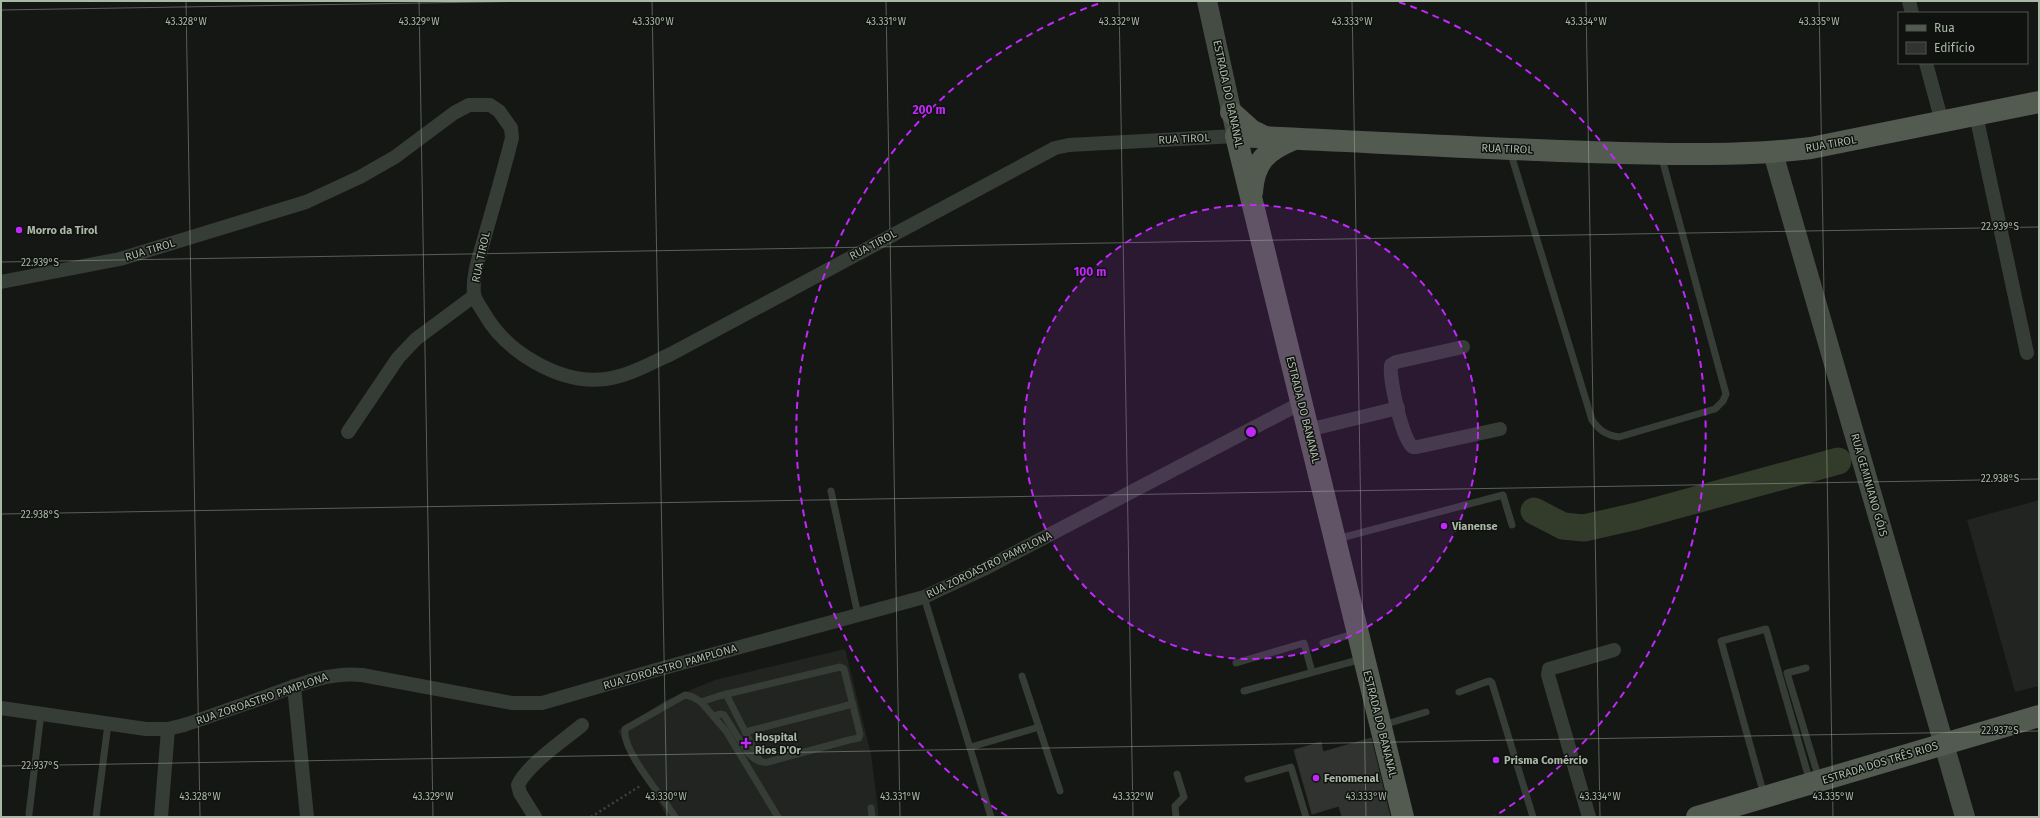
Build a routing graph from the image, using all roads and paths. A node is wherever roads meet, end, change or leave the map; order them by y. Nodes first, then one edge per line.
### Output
1 (1207, 1) edge
2 (1909, 1) edge
3 (1912, 12) edge
4 (1926, 64) edge
5 (2039, 102) edge
6 (1231, 112) junction
7 (1976, 116) junction
8 (1942, 122) junction
9 (1236, 136) junction
10 (1265, 138) junction
11 (1295, 139) junction
12 (1510, 149) junction
13 (1773, 153) junction
14 (1661, 154) junction
15 (1251, 199) junction
16 (1, 282) edge
17 (474, 296) junction
18 (1462, 347) dead end
19 (2027, 353) dead end
20 (1301, 403) junction
21 (1398, 408) junction
22 (1500, 429) dead end
23 (1308, 430) junction
24 (348, 432) dead end
25 (831, 491) dead end
26 (1512, 525) dead end
27 (1335, 539) junction
28 (924, 597) junction
29 (858, 615) junction
30 (1358, 633) junction
31 (1323, 642) dead end
32 (1614, 650) dead end
33 (1364, 658) junction
34 (1236, 663) dead end
35 (1806, 668) dead end
36 (1312, 672) junction
37 (1022, 676) dead end
38 (294, 686) junction
39 (1244, 692) dead end
40 (1459, 692) dead end
41 (726, 694) junction
42 (700, 702) junction
43 (853, 704) junction
44 (1, 708) edge
45 (1426, 712) dead end
46 (41, 714) junction
47 (713, 716) junction
48 (2039, 716) edge
49 (108, 724) junction
50 (582, 725) dead end
51 (1380, 726) junction
52 (1038, 727) junction
53 (168, 729) junction
54 (745, 732) junction
55 (1943, 744) junction
56 (970, 747) junction
57 (760, 762) junction
58 (1177, 774) dead end
59 (1248, 779) dead end
60 (1815, 782) junction
61 (642, 785) dead end
62 (1060, 791) dead end
63 (1765, 797) junction
64 (871, 808) dead end
65 (29, 814) dead end
66 (96, 817) edge
67 (160, 817) edge
68 (307, 817) edge
69 (535, 817) edge
70 (591, 817) edge
71 (675, 817) edge
72 (778, 817) edge
73 (872, 817) edge
74 (991, 817) edge
75 (1176, 817) edge
76 (1306, 817) edge
77 (1403, 817) edge
78 (1533, 817) edge
79 (1589, 817) edge
80 (1697, 817) edge
81 (1965, 817) edge

1 - 6 street, ESTRADA DO BANANAL
2 - 3 street
4 - 8 street
5 - 7 main road, RUA TIROL
6 - 9 street, ESTRADA DO BANANAL
6 - 10 main road
7 - 8 main road, RUA TIROL
7 - 19 street
8 - 13 main road, RUA TIROL
9 - 10 main road, RUA TIROL
9 - 15 main road, ESTRADA DO BANANAL
9 - 17 street, RUA TIROL
10 - 11 main road, RUA TIROL
11 - 12 main road, RUA TIROL
11 - 15 main road
12 - 14 main road, RUA TIROL
12 - 14 lane
13 - 14 main road, RUA TIROL
13 - 55 street, RUA GEMINIANO GÓIS
15 - 20 main road, ESTRADA DO BANANAL
16 - 17 street, RUA TIROL
17 - 24 street
18 - 21 street
20 - 23 main road, ESTRADA DO BANANAL
20 - 28 street, RUA ZOROASTRO PAMPLONA
21 - 22 street
21 - 23 street
23 - 27 main road, ESTRADA DO BANANAL
25 - 29 lane
26 - 27 lane
27 - 30 main road, ESTRADA DO BANANAL
28 - 29 street, RUA ZOROASTRO PAMPLONA
28 - 56 lane
29 - 38 street, RUA ZOROASTRO PAMPLONA
30 - 31 lane
30 - 33 main road, ESTRADA DO BANANAL
32 - 79 street
33 - 36 lane
33 - 51 main road, ESTRADA DO BANANAL
34 - 36 lane
35 - 60 lane
36 - 39 lane
37 - 52 lane
38 - 53 street, RUA ZOROASTRO PAMPLONA
38 - 68 street
40 - 78 lane
41 - 42 lane
41 - 43 lane
41 - 54 lane
42 - 47 lane
42 - 71 lane
43 - 54 lane
43 - 57 lane
44 - 46 street, RUA ZOROASTRO PAMPLONA
45 - 51 lane
46 - 49 street, RUA ZOROASTRO PAMPLONA
46 - 65 lane
47 - 57 lane
47 - 72 lane
48 - 55 main road, ESTRADA DOS TRÊS RIOS
49 - 53 street, RUA ZOROASTRO PAMPLONA
49 - 66 lane
50 - 69 street
51 - 77 main road, ESTRADA DO BANANAL
52 - 56 lane
52 - 62 lane
53 - 67 street
54 - 57 lane
55 - 60 main road, ESTRADA DOS TRÊS RIOS
55 - 81 street, RUA GEMINIANO GÓIS
56 - 74 lane
58 - 75 lane
59 - 76 lane
60 - 63 main road, ESTRADA DOS TRÊS RIOS
60 - 63 lane
61 - 70 path
63 - 80 main road, ESTRADA DOS TRÊS RIOS
64 - 73 lane

